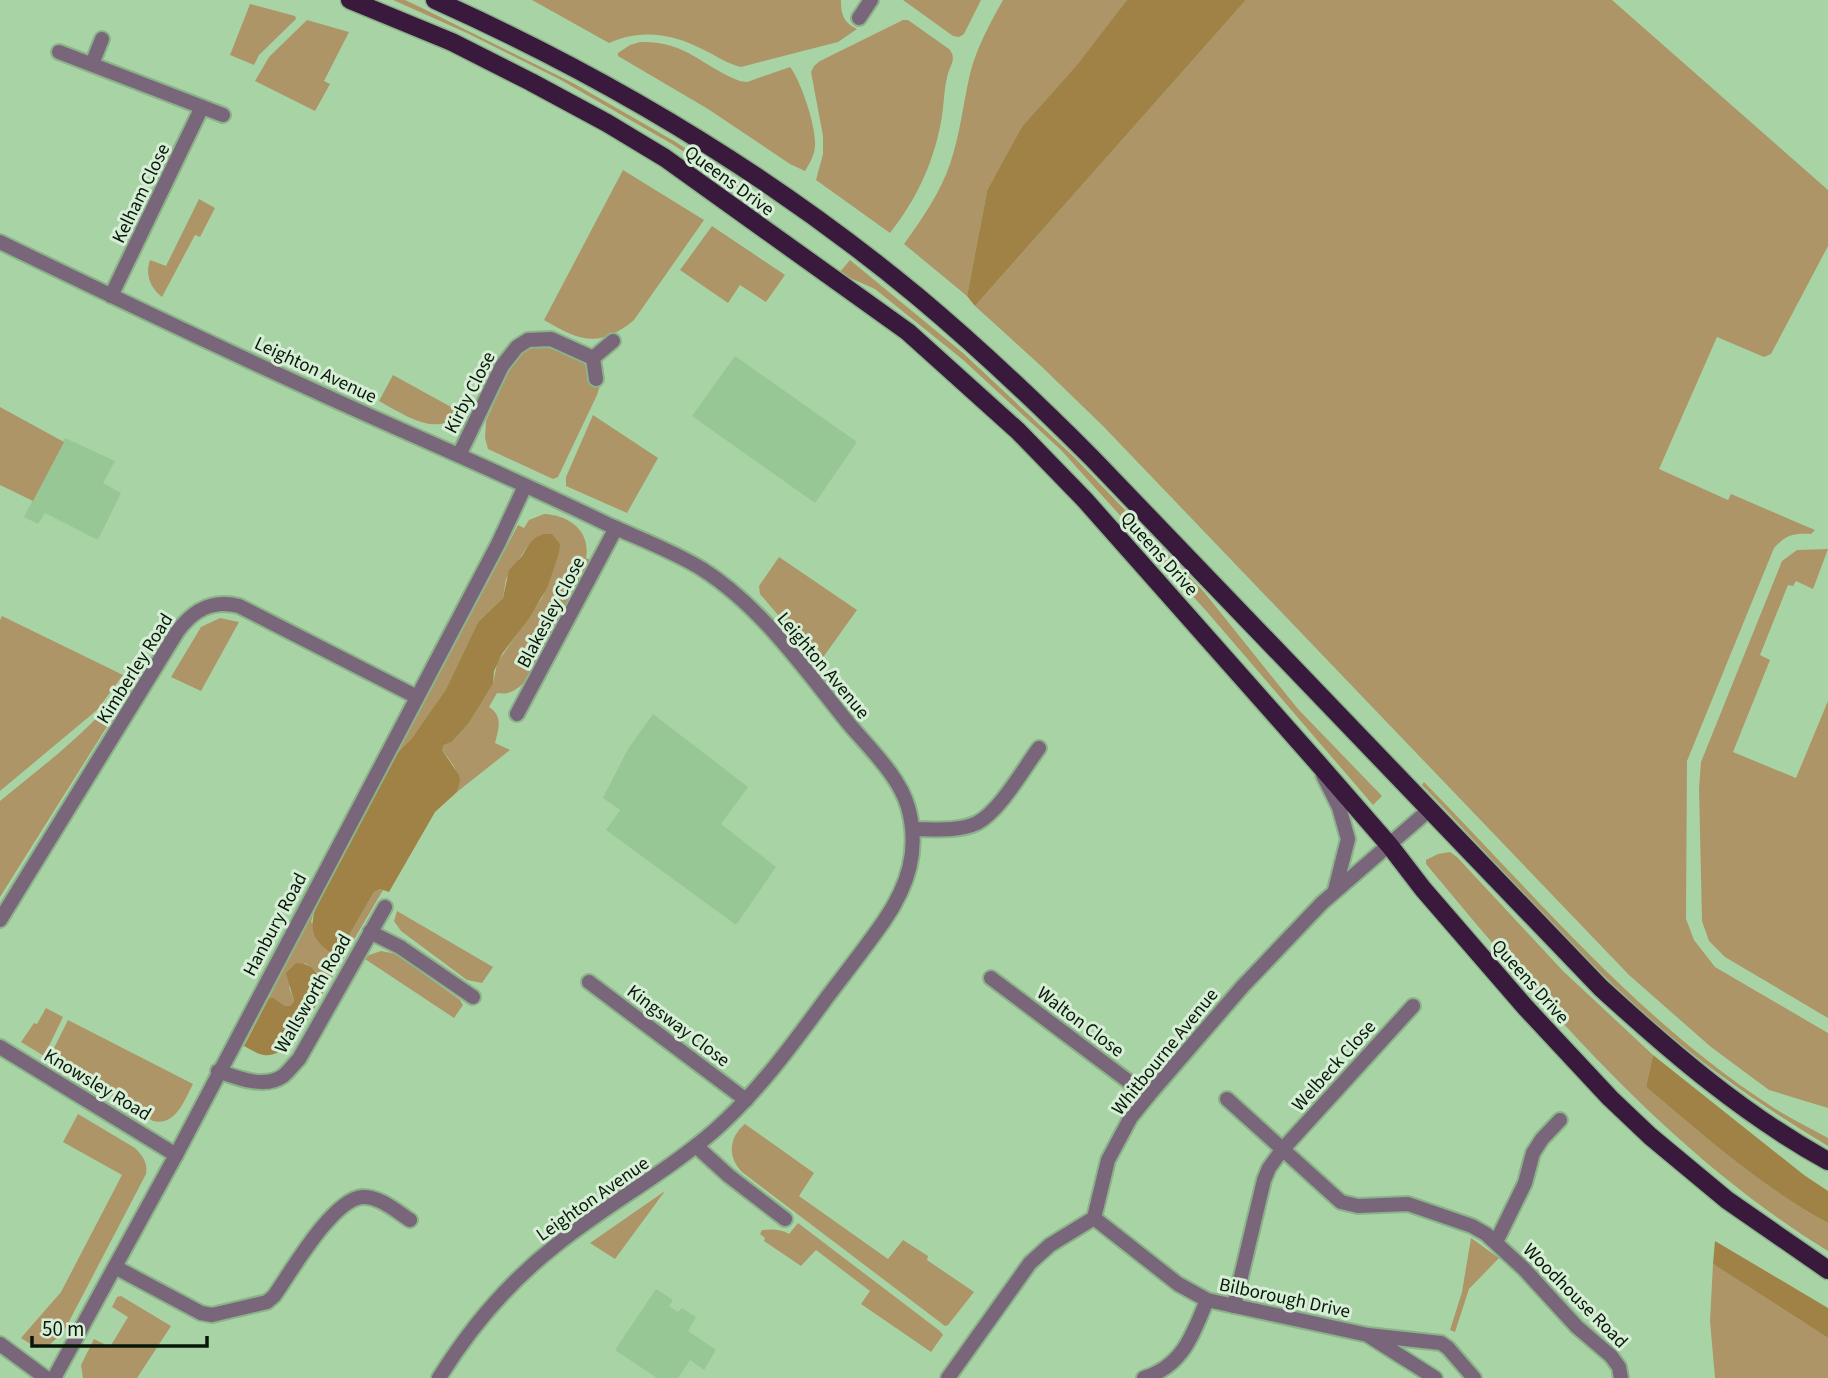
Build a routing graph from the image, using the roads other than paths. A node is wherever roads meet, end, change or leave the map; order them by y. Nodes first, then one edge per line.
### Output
1 (350, 0) edge
2 (435, 0) edge
3 (871, 0) edge
4 (859, 18) dead end
5 (102, 39) dead end
6 (59, 52) dead end
7 (92, 64) junction
8 (202, 107) junction
9 (223, 114) dead end
10 (0, 242) edge
11 (111, 296) junction
12 (613, 341) dead end
13 (593, 358) junction
14 (596, 379) dead end
15 (459, 455) junction
16 (525, 486) junction
17 (617, 528) junction
18 (417, 697) junction
19 (517, 714) dead end
20 (1040, 748) dead end
21 (1316, 761) junction
22 (1429, 810) junction
23 (913, 829) junction
24 (1390, 846) junction
25 (1335, 890) junction
26 (385, 907) dead end
27 (0, 920) edge
28 (370, 932) junction
29 (991, 978) dead end
30 (589, 982) dead end
31 (473, 997) dead end
32 (1413, 1006) dead end
33 (0, 1047) edge
34 (218, 1071) junction
35 (1148, 1096) junction
36 (1227, 1099) dead end
37 (746, 1100) junction
38 (1560, 1121) dead end
39 (696, 1146) junction
40 (1282, 1150) junction
41 (1811, 1152) junction
42 (176, 1155) junction
43 (1828, 1161) edge
44 (1828, 1169) edge
45 (1094, 1218) junction
46 (785, 1219) dead end
47 (410, 1220) dead end
48 (1496, 1242) junction
49 (115, 1267) junction
50 (1828, 1270) edge
51 (1207, 1300) junction
52 (1234, 1307) junction
53 (1368, 1335) junction
54 (0, 1344) edge
55 (46, 1378) edge
56 (54, 1378) edge
57 (439, 1378) edge
58 (948, 1378) edge
59 (1145, 1378) edge
60 (1435, 1378) edge
61 (1474, 1378) edge
62 (1621, 1378) edge

1 - 21 main road, Queens Drive
2 - 22 main road, Queens Drive
3 - 4 street
5 - 7 street
6 - 7 street
7 - 8 street
8 - 9 street
8 - 11 street, Kelham Close
10 - 11 street, Leighton Avenue
11 - 15 street, Leighton Avenue
12 - 13 street
13 - 14 street
13 - 15 street, Kirby Close
15 - 16 street, Leighton Avenue
16 - 17 street, Leighton Avenue
16 - 18 street, Hanbury Road
17 - 19 street, Blakesley Close
17 - 23 street, Leighton Avenue
18 - 27 street, Kimberley Road
18 - 34 street, Hanbury Road
20 - 23 street
21 - 24 main road, Queens Drive
21 - 25 street
22 - 24 street, Whitbourne Avenue
22 - 41 main road, Queens Drive
23 - 37 street, Leighton Avenue
24 - 25 street, Whitbourne Avenue
24 - 50 main road, Queens Drive
25 - 35 street, Whitbourne Avenue
26 - 28 street, Wallsworth Road
28 - 31 street
28 - 34 street, Wallsworth Road
29 - 35 street, Walton Close
30 - 37 street, Kingsway Close
32 - 40 street, Welbeck Close
33 - 42 street, Knowsley Road
34 - 42 street, Hanbury Road
35 - 45 street, Whitbourne Avenue
36 - 40 street
37 - 39 street, Leighton Avenue
38 - 48 street, Woodhouse Road
39 - 46 street
39 - 57 street, Leighton Avenue
40 - 48 street, Woodhouse Road
40 - 52 street, Welbeck Close
41 - 43 main road, Queens Drive
41 - 44 main road
42 - 49 street, Hanbury Road
45 - 51 street, Bilborough Drive
45 - 58 street
47 - 49 street
48 - 62 street, Woodhouse Road
49 - 56 street, Hanbury Road
51 - 52 street, Bilborough Drive
51 - 59 street
52 - 53 street, Bilborough Drive
53 - 60 street, Bilborough Drive
53 - 61 street, Bilborough Drive
54 - 55 street

